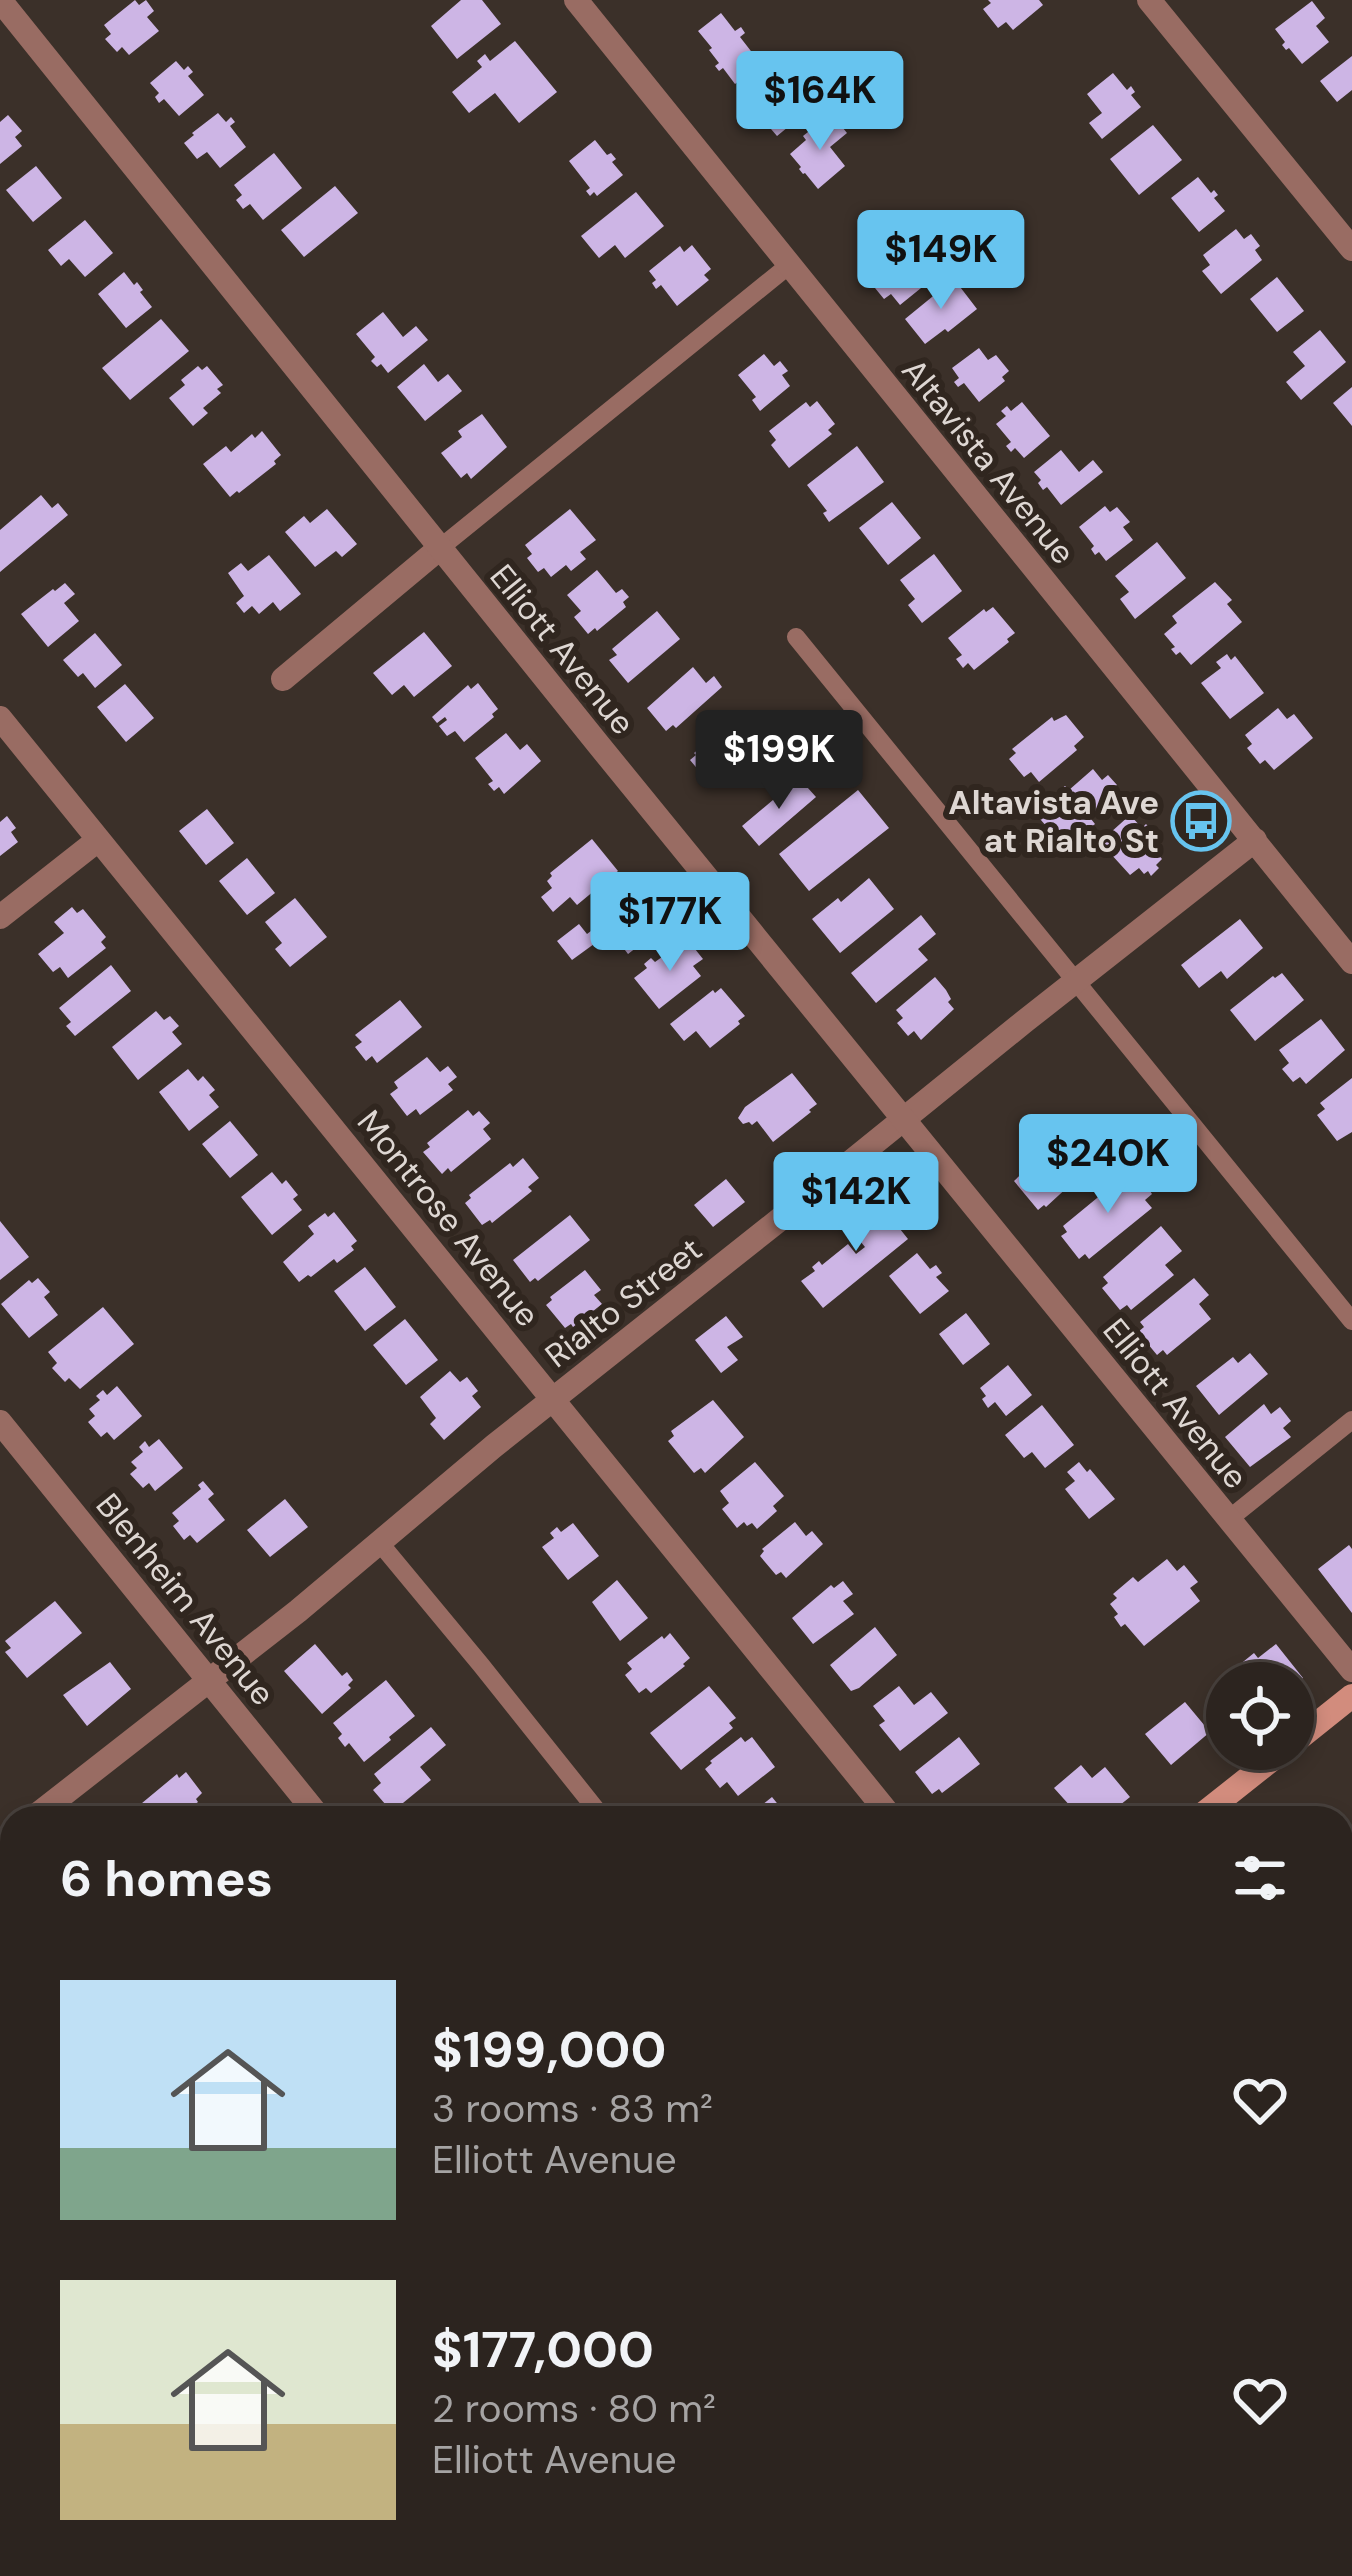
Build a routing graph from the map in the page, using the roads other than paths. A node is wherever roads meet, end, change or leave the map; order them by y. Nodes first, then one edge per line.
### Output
1 (0, 0) edge
2 (576, 0) edge
3 (1150, 0) edge
4 (1352, 249) edge
5 (788, 266) junction
6 (440, 548) junction
7 (796, 637) dead end
8 (283, 679) dead end
9 (0, 718) edge
10 (98, 840) junction
11 (1255, 841) junction
12 (0, 916) edge
13 (1352, 962) edge
14 (1076, 981) junction
15 (903, 1120) junction
16 (1352, 1321) edge
17 (554, 1398) junction
18 (1352, 1420) edge
19 (0, 1422) edge
20 (1229, 1519) junction
21 (379, 1543) junction
22 (1352, 1670) edge
23 (209, 1680) junction
24 (1352, 1696) edge
25 (1314, 1726) edge
26 (1259, 1770) edge
27 (51, 1806) edge
28 (310, 1806) edge
29 (593, 1806) edge
30 (882, 1806) edge
31 (1213, 1806) edge

1 - 6 street, Elliott Avenue
2 - 5 street, Altavista Avenue
3 - 4 street
5 - 6 lane
5 - 11 street, Altavista Avenue
6 - 8 street
6 - 15 street, Elliott Avenue
7 - 14 lane
9 - 10 street, Montrose Avenue
10 - 12 street
10 - 17 street, Montrose Avenue
11 - 13 street, Altavista Avenue
11 - 14 street, Rialto Street
14 - 15 street, Rialto Street
14 - 16 lane
15 - 17 street, Rialto Street
15 - 20 street, Elliott Avenue
17 - 21 street, Rialto Street
17 - 30 street, Montrose Avenue
18 - 20 lane
19 - 23 street, Blenheim Avenue
20 - 22 street, Elliott Avenue
21 - 23 street, Rialto Street
21 - 29 lane
23 - 27 street, Rialto Street
23 - 28 street, Blenheim Avenue
24 - 25 main road
26 - 31 main road

